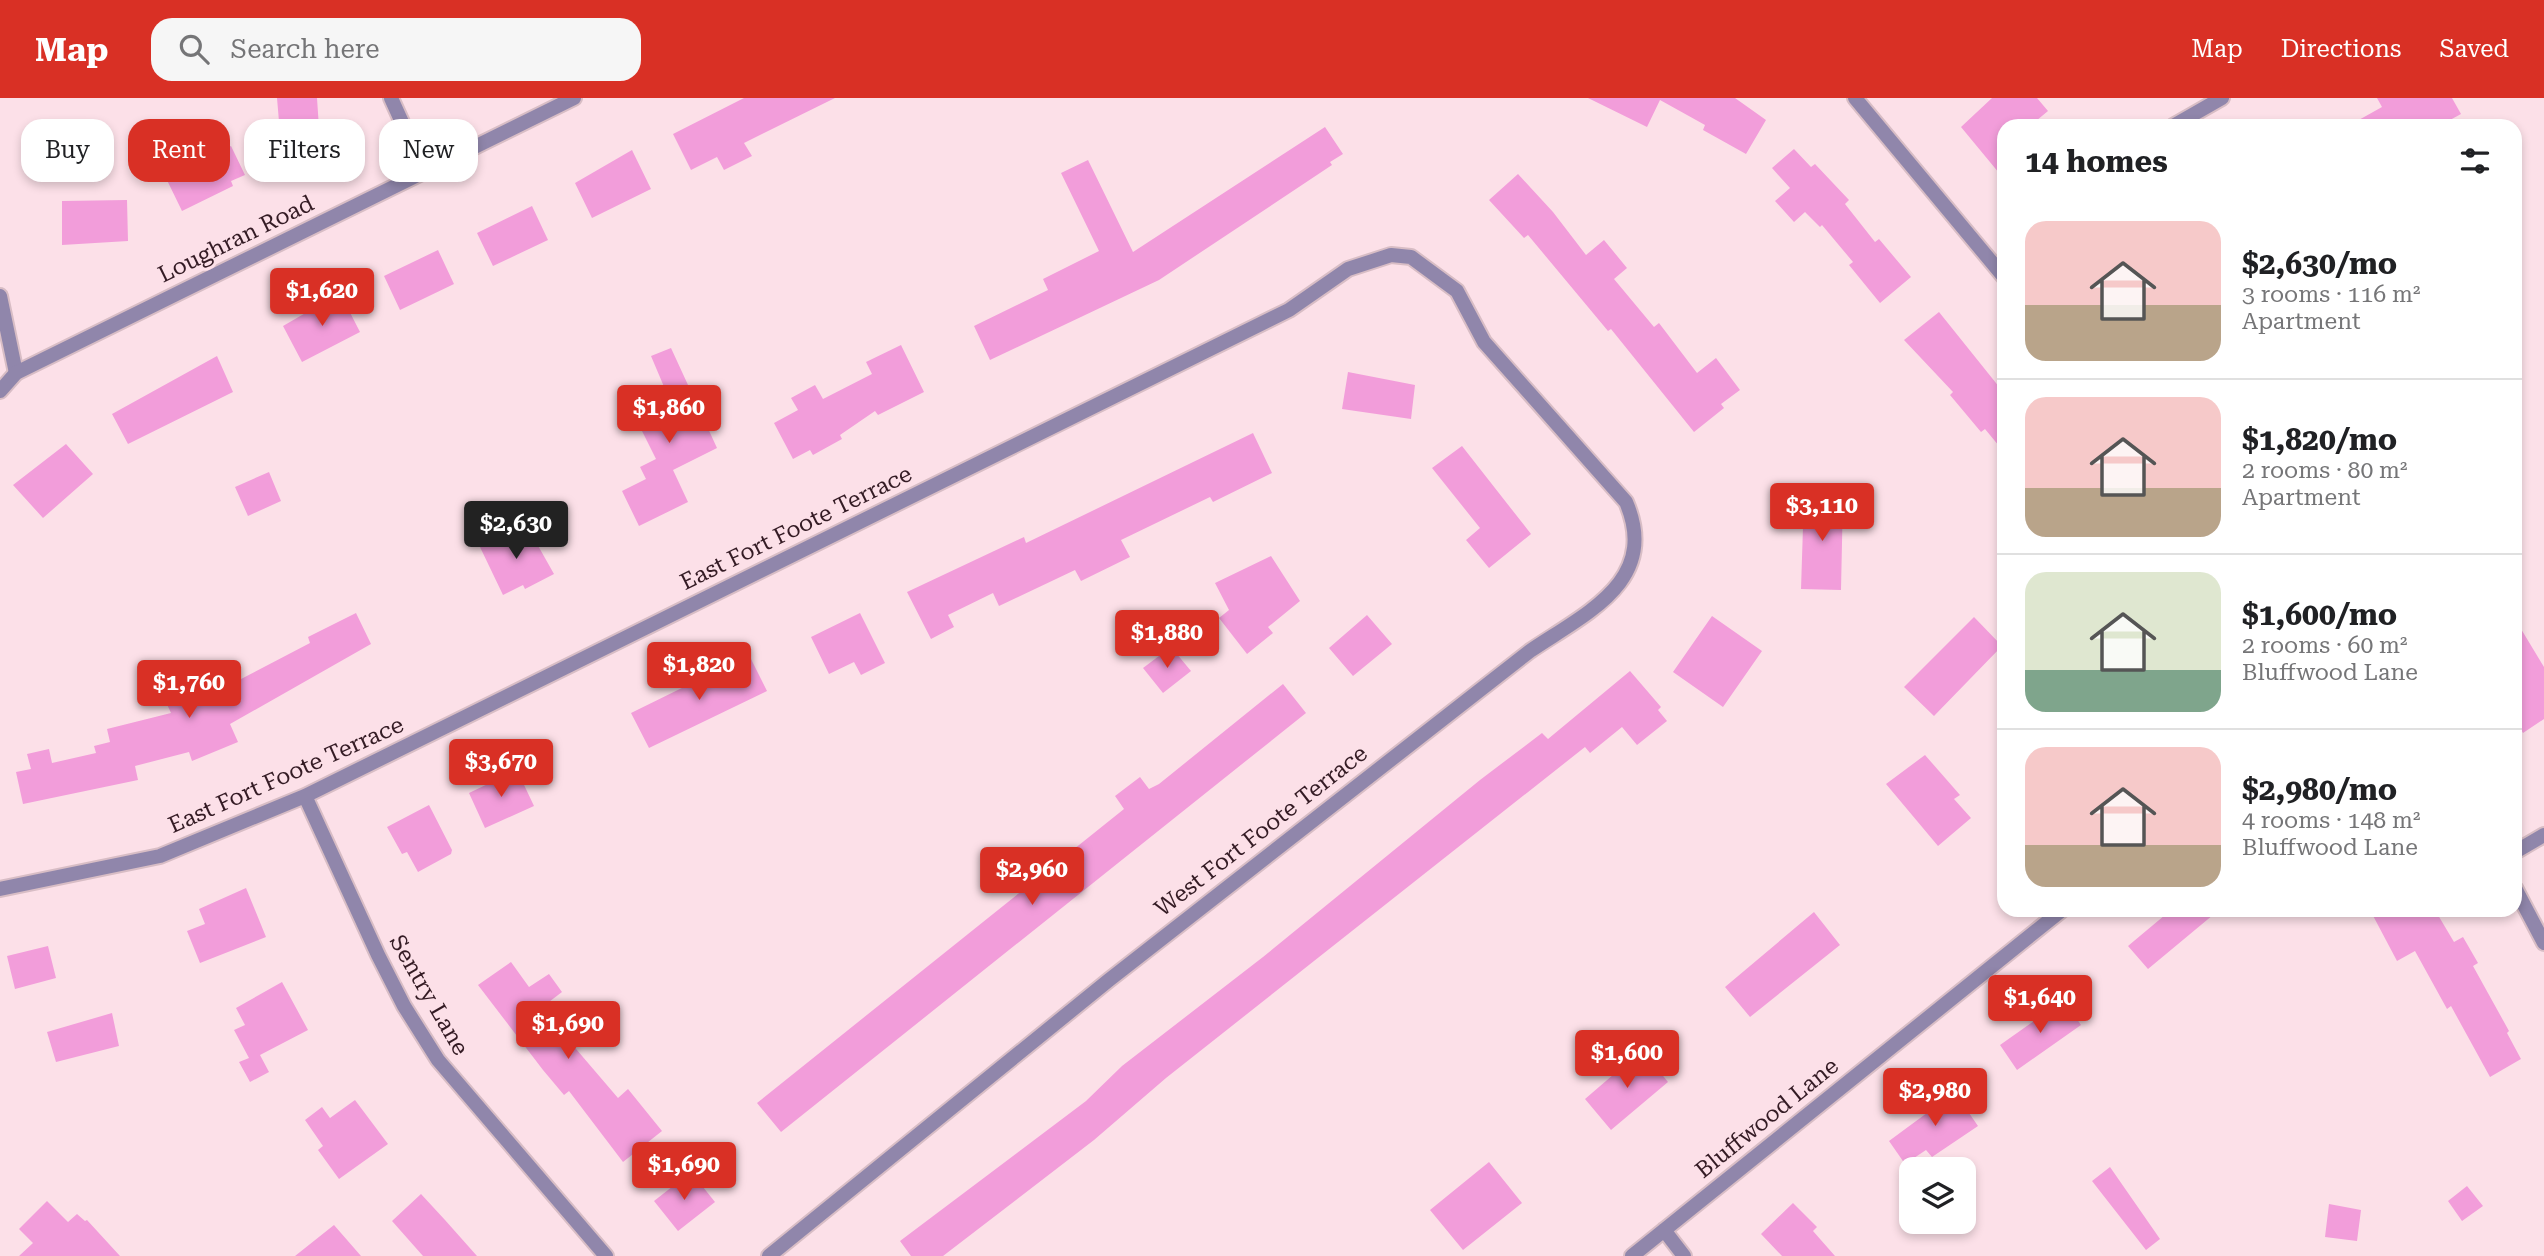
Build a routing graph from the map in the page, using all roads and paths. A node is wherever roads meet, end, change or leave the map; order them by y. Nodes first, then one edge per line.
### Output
1 (391, 98) edge
2 (574, 98) edge
3 (1855, 98) edge
4 (2222, 98) edge
5 (400, 119) edge
6 (2185, 119) edge
7 (478, 145) edge
8 (404, 182) edge
9 (1997, 264) edge
10 (0, 296) edge
11 (16, 373) junction
12 (0, 391) edge
13 (1541, 409) joint
14 (306, 796) junction
15 (2544, 835) edge
16 (2522, 848) edge
17 (0, 889) edge
18 (2522, 901) edge
19 (2053, 917) edge
20 (2544, 943) edge
21 (1664, 1230) junction
22 (606, 1256) edge
23 (769, 1256) edge
24 (1632, 1256) edge
25 (1684, 1256) edge

1 - 5 street
2 - 7 street, Loughran Road
3 - 9 street
4 - 6 street
8 - 11 street, Loughran Road
10 - 11 street
11 - 12 street, Loughran Road
13 - 14 street, East Fort Foote Terrace
13 - 23 street, West Fort Foote Terrace
14 - 17 street, East Fort Foote Terrace
14 - 22 street, Sentry Lane
15 - 16 street
18 - 20 street
19 - 21 street, Bluffwood Lane
21 - 24 street, Bluffwood Lane
21 - 25 street

